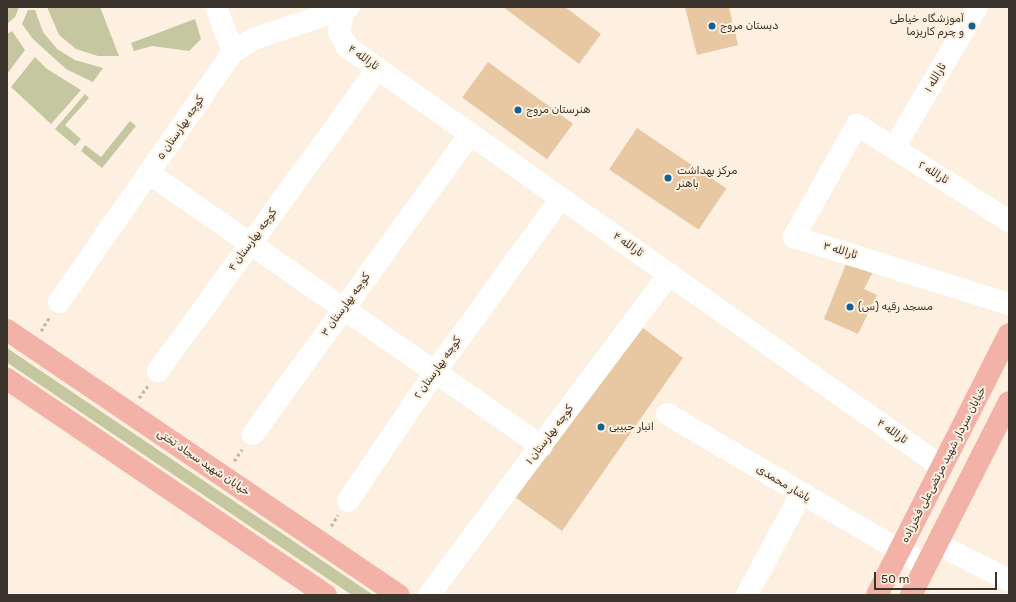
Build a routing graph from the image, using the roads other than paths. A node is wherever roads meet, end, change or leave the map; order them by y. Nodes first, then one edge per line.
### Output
1 (216, 7) edge
2 (977, 7) edge
3 (346, 8) edge
4 (233, 52) junction
5 (378, 68) junction
6 (857, 125) joint
7 (470, 134) junction
8 (894, 148) junction
9 (150, 174) junction
10 (561, 198) junction
11 (1009, 221) edge
12 (250, 244) junction
13 (669, 274) junction
14 (59, 302) road end
15 (1009, 304) edge
16 (344, 309) junction
17 (7, 330) edge
18 (1009, 334) edge
19 (158, 371) road end
20 (435, 372) junction
21 (7, 379) edge
22 (1009, 402) edge
23 (667, 414) dead end
24 (253, 434) road end
25 (542, 446) junction
26 (942, 468) junction
27 (801, 494) junction
28 (348, 501) road end
29 (937, 544) junction
30 (900, 552) junction
31 (926, 566) junction
32 (1009, 580) edge
33 (326, 595) edge
34 (399, 595) edge
35 (429, 595) edge
36 (747, 595) edge
37 (877, 595) edge
38 (911, 595) edge

1 - 4 street
2 - 8 street, ثارالله ۱
3 - 4 street, کوچه بهارستان ۵
3 - 5 street, ثارالله ۴
4 - 9 street, کوچه بهارستان ۵
5 - 7 street, ثارالله ۴
5 - 12 street, کوچه بهارستان ۴
6 - 8 street, ثارالله ۲
6 - 15 street, ثارالله ۳
7 - 10 street, ثارالله ۴
7 - 16 street, کوچه بهارستان ۳
8 - 11 street, ثارالله ۲
9 - 12 street
9 - 14 street, کوچه بهارستان ۵
10 - 13 street, ثارالله ۴
10 - 20 street, کوچه بهارستان ۲
12 - 16 street
12 - 19 street, کوچه بهارستان ۴
13 - 25 street, کوچه بهارستان ۱
13 - 26 street, ثارالله ۴
16 - 20 street
16 - 24 street, کوچه بهارستان ۳
17 - 34 main road, خیابان شهید سجاد تختی
18 - 26 main road, خیابان سردار شهید مرتضی‌علی فخرزاده
20 - 25 street
20 - 28 street, کوچه بهارستان ۲
21 - 33 main road
22 - 29 main road
23 - 27 street, یاشار محمدی
25 - 35 street, کوچه بهارستان ۱
26 - 30 main road, خیابان سردار شهید مرتضی‌علی فخرزاده
27 - 30 street, یاشار محمدی
27 - 36 street
29 - 31 main road
29 - 32 street
30 - 31 street, یاشار محمدی
30 - 37 main road, خیابان سردار شهید مرتضی‌علی فخرزاده
31 - 38 main road

